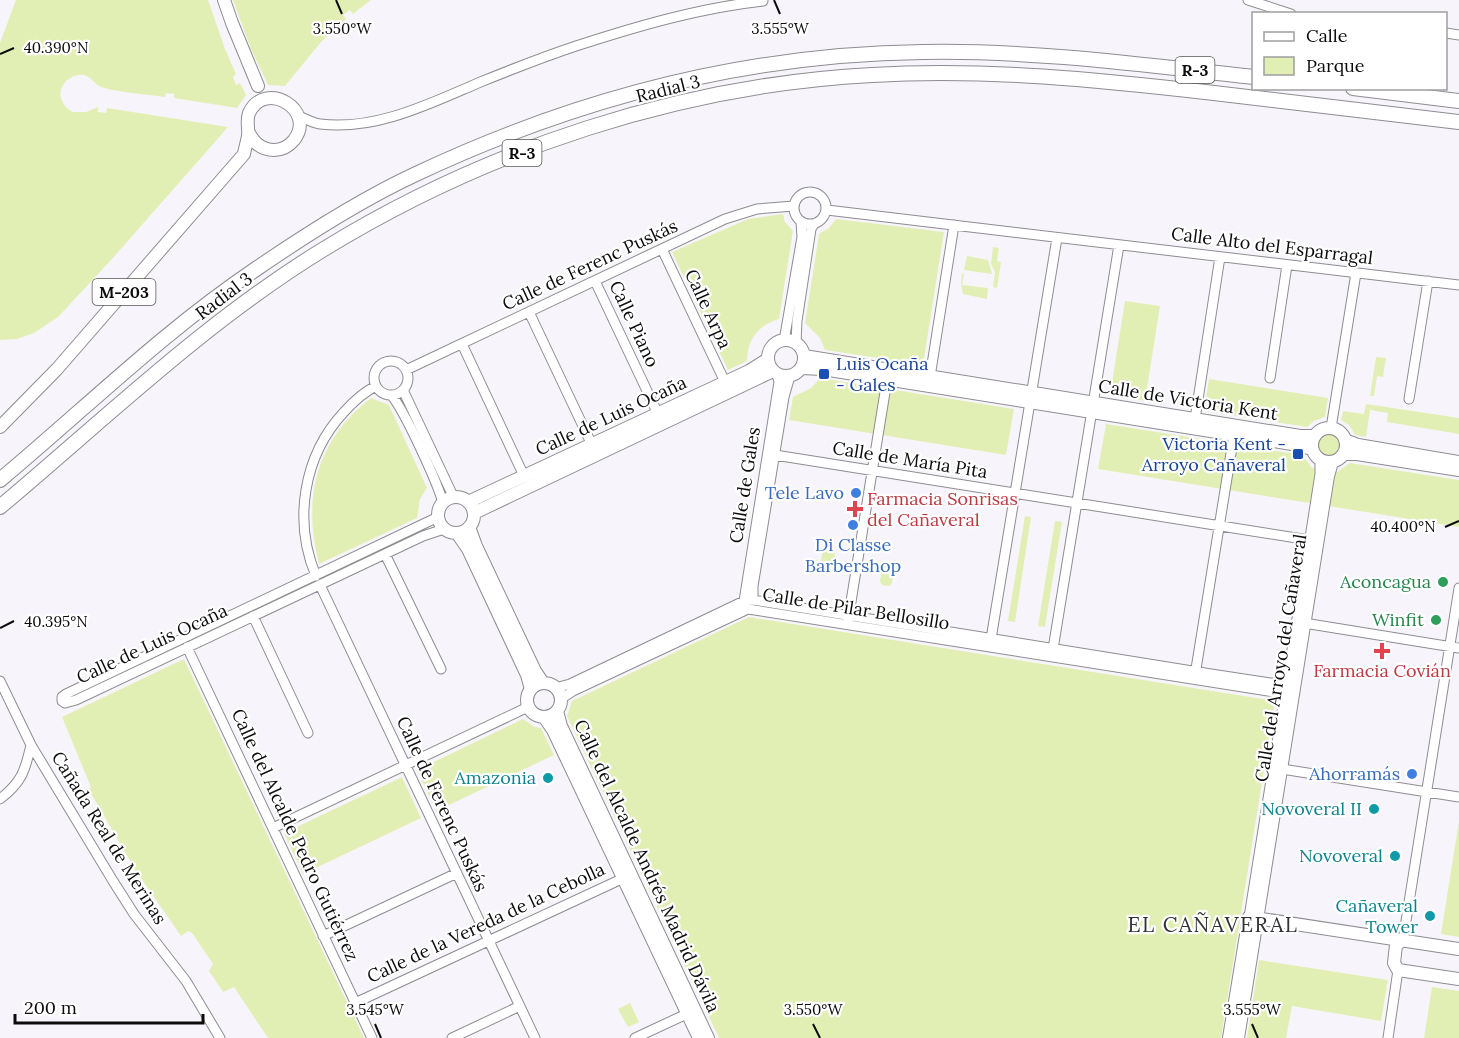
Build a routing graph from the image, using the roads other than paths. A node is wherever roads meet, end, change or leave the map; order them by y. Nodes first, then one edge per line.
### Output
1 (224, 0) edge
2 (1248, 0) edge
3 (763, 1) edge
4 (1285, 12) edge
5 (1252, 77) edge
6 (258, 86) junction
7 (1369, 90) edge
8 (274, 98) junction
9 (1459, 101) edge
10 (254, 106) junction
11 (298, 116) junction
12 (1459, 122) edge
13 (318, 124) junction
14 (249, 133) junction
15 (298, 134) junction
16 (264, 149) junction
17 (244, 154) junction
18 (794, 206) junction
19 (827, 210) junction
20 (801, 222) junction
21 (814, 224) junction
22 (954, 225) junction
23 (1057, 238) junction
24 (1119, 245) junction
25 (662, 249) junction
26 (1220, 257) junction
27 (1287, 265) junction
28 (1356, 273) junction
29 (595, 281) junction
30 (1428, 281) junction
31 (1459, 285) edge
32 (529, 312) junction
33 (790, 342) junction
34 (462, 344) junction
35 (803, 362) junction
36 (773, 368) junction
37 (406, 370) junction
38 (790, 376) junction
39 (930, 377) junction
40 (1270, 378) dead end
41 (887, 380) junction
42 (725, 382) junction
43 (376, 386) junction
44 (403, 390) junction
45 (391, 395) junction
46 (1031, 398) junction
47 (1409, 399) dead end
48 (1092, 407) junction
49 (658, 414) junction
50 (1195, 419) junction
51 (0, 427) edge
52 (1331, 428) junction
53 (1234, 435) junction
54 (1315, 436) junction
55 (1345, 440) junction
56 (592, 445) junction
57 (1343, 454) junction
58 (775, 455) junction
59 (1321, 457) junction
60 (1459, 462) edge
61 (872, 470) junction
62 (1459, 470) edge
63 (525, 478) junction
64 (0, 480) edge
65 (1016, 494) junction
66 (448, 500) junction
67 (1076, 503) junction
68 (0, 507) edge
69 (471, 508) junction
70 (438, 517) junction
71 (1218, 525) junction
72 (469, 527) junction
73 (444, 529) junction
74 (457, 533) junction
75 (1309, 540) junction
76 (385, 554) junction
77 (318, 580) junction
78 (1459, 588) edge
79 (748, 600) junction
80 (253, 616) junction
81 (848, 620) junction
82 (1304, 623) junction
83 (991, 639) junction
84 (187, 647) junction
85 (1454, 647) edge
86 (1053, 649) junction
87 (441, 669) dead end
88 (1194, 676) junction
89 (0, 681) edge
90 (543, 683) junction
91 (1287, 683) junction
92 (531, 689) junction
93 (1285, 698) junction
94 (558, 699) junction
95 (528, 707) junction
96 (544, 717) junction
97 (308, 733) dead end
98 (31, 745) junction
99 (406, 765) junction
100 (1282, 769) junction
101 (1427, 792) junction
102 (1459, 797) edge
103 (0, 799) edge
104 (273, 828) junction
105 (457, 873) junction
106 (627, 876) junction
107 (1253, 917) junction
108 (323, 936) junction
109 (489, 940) junction
110 (1403, 940) junction
111 (1459, 949) edge
112 (1398, 970) junction
113 (1459, 979) edge
114 (355, 1003) junction
115 (520, 1006) junction
116 (691, 1012) junction
117 (704, 1037) edge
118 (220, 1038) edge
119 (372, 1038) edge
120 (452, 1038) edge
121 (535, 1038) edge
122 (635, 1038) edge
123 (1229, 1038) edge
124 (1238, 1038) edge
125 (1388, 1038) edge

1 - 6 main road
2 - 4 street
3 - 13 street
5 - 64 highway, Radial 3 / R-3
6 - 8 main road
6 - 10 main road
7 - 9 highway
8 - 10 main road
8 - 11 main road
10 - 14 main road
11 - 13 street
11 - 15 main road
12 - 68 highway, Radial 3 / R-3
13 - 15 street
14 - 16 main road
14 - 17 main road, M-203
15 - 16 main road
16 - 17 main road
17 - 51 main road, M-203
18 - 19 street
18 - 20 street
18 - 25 street, Calle de Ferenc Puskás
19 - 21 street
19 - 22 street
20 - 21 street
20 - 33 street
21 - 33 street
22 - 23 street
22 - 39 street
23 - 24 street, Calle Alto del Esparragal
23 - 46 street
24 - 26 street, Calle Alto del Esparragal
24 - 48 street
25 - 29 street, Calle de Ferenc Puskás
25 - 42 street, Calle Arpa
26 - 27 street, Calle Alto del Esparragal
26 - 50 street
27 - 28 street, Calle Alto del Esparragal
27 - 40 street
28 - 30 street, Calle Alto del Esparragal
28 - 52 street
29 - 32 street, Calle de Ferenc Puskás
29 - 49 street, Calle Piano
30 - 31 street, Calle Alto del Esparragal
30 - 47 street
32 - 34 street, Calle de Ferenc Puskás
32 - 56 street
33 - 35 main road
33 - 36 main road
34 - 37 street, Calle de Ferenc Puskás
34 - 63 street
35 - 38 main road
35 - 39 main road
35 - 41 main road
36 - 38 main road
36 - 42 main road, Calle de Luis Ocaña
36 - 69 main road, Calle de Luis Ocaña
36 - 79 street, Calle de Gales
37 - 43 street
37 - 44 street
38 - 58 street, Calle de Gales
39 - 46 main road
41 - 46 main road
41 - 61 street
42 - 49 main road, Calle de Luis Ocaña
43 - 45 street
43 - 77 street, Calle de Ferenc Puskás
44 - 45 street
44 - 66 street
45 - 66 street
46 - 48 main road, Calle de Victoria Kent
46 - 65 street
48 - 50 main road, Calle de Victoria Kent
48 - 53 main road, Calle de Victoria Kent
48 - 67 street
49 - 56 main road, Calle de Luis Ocaña
50 - 54 main road, Calle de Victoria Kent
52 - 54 main road
52 - 55 main road
53 - 59 main road, Calle de Victoria Kent
53 - 71 street
54 - 59 main road
55 - 57 main road
55 - 60 main road
56 - 63 main road, Calle de Luis Ocaña
57 - 59 main road
57 - 62 main road
58 - 61 street, Calle de María Pita
58 - 79 street, Calle de Gales
59 - 75 street, Calle del Arroyo del Cañaveral
59 - 82 main road, Calle del Arroyo del Cañaveral
61 - 65 street, Calle de María Pita
61 - 81 street
63 - 69 main road, Calle de Luis Ocaña
65 - 67 street, Calle de María Pita
65 - 83 street
66 - 69 main road
66 - 70 main road
67 - 71 street, Calle de María Pita
67 - 86 street
69 - 72 main road
70 - 73 main road
70 - 77 street, Calle de Luis Ocaña
71 - 75 street, Calle de María Pita
71 - 88 street
72 - 74 main road
72 - 90 main road
73 - 74 main road
73 - 76 street, Calle de Luis Ocaña
74 - 92 main road
75 - 91 street, Calle del Arroyo del Cañaveral
76 - 77 street, Calle de Luis Ocaña
76 - 87 street
77 - 80 street, Calle de Luis Ocaña
77 - 84 street, Calle de Luis Ocaña
77 - 99 street, Calle de Ferenc Puskás
78 - 85 street
79 - 81 street, Calle de Pilar Bellosillo
79 - 94 street, Calle de Pilar Bellosillo
80 - 84 street, Calle de Luis Ocaña
80 - 97 street
81 - 83 street, Calle de Pilar Bellosillo
81 - 88 street, Calle de Pilar Bellosillo
81 - 94 street, Calle de Pilar Bellosillo
82 - 85 street
82 - 100 main road, Calle del Arroyo del Cañaveral
83 - 86 street, Calle de Pilar Bellosillo
84 - 104 street, Calle del Alcalde Pedro Gutiérrez
85 - 101 street
86 - 88 street, Calle de Pilar Bellosillo
88 - 91 street
88 - 93 street
89 - 98 street, Cañada Real de Merinas
90 - 92 main road
90 - 94 main road
91 - 93 street, Calle del Arroyo del Cañaveral
92 - 95 main road
93 - 107 street, Calle del Arroyo del Cañaveral
94 - 96 main road
94 - 106 main road, Calle del Alcalde Andrés Madrid Dávila
95 - 96 main road
95 - 99 street
96 - 106 main road, Calle del Alcalde Andrés Madrid Dávila
98 - 103 street
98 - 118 street, Cañada Real de Merinas
99 - 104 street
99 - 105 street, Calle de Ferenc Puskás
100 - 101 street
100 - 107 main road, Calle del Arroyo del Cañaveral
101 - 102 street
101 - 110 street
104 - 108 street, Calle del Alcalde Pedro Gutiérrez
105 - 108 street
105 - 109 street, Calle de Ferenc Puskás
106 - 109 street, Calle de la Vereda de la Cebolla
106 - 116 main road, Calle del Alcalde Andrés Madrid Dávila
107 - 110 main road
107 - 123 main road
107 - 124 main road, Calle del Arroyo del Cañaveral
108 - 114 street, Calle del Alcalde Pedro Gutiérrez
109 - 114 street, Calle de la Vereda de la Cebolla
109 - 115 street, Calle de Ferenc Puskás
110 - 111 main road
110 - 112 main road
112 - 113 main road
112 - 125 street
114 - 119 street, Calle del Alcalde Pedro Gutiérrez
115 - 120 street
115 - 121 street, Calle de Ferenc Puskás
116 - 117 main road, Calle del Alcalde Andrés Madrid Dávila
116 - 122 street

